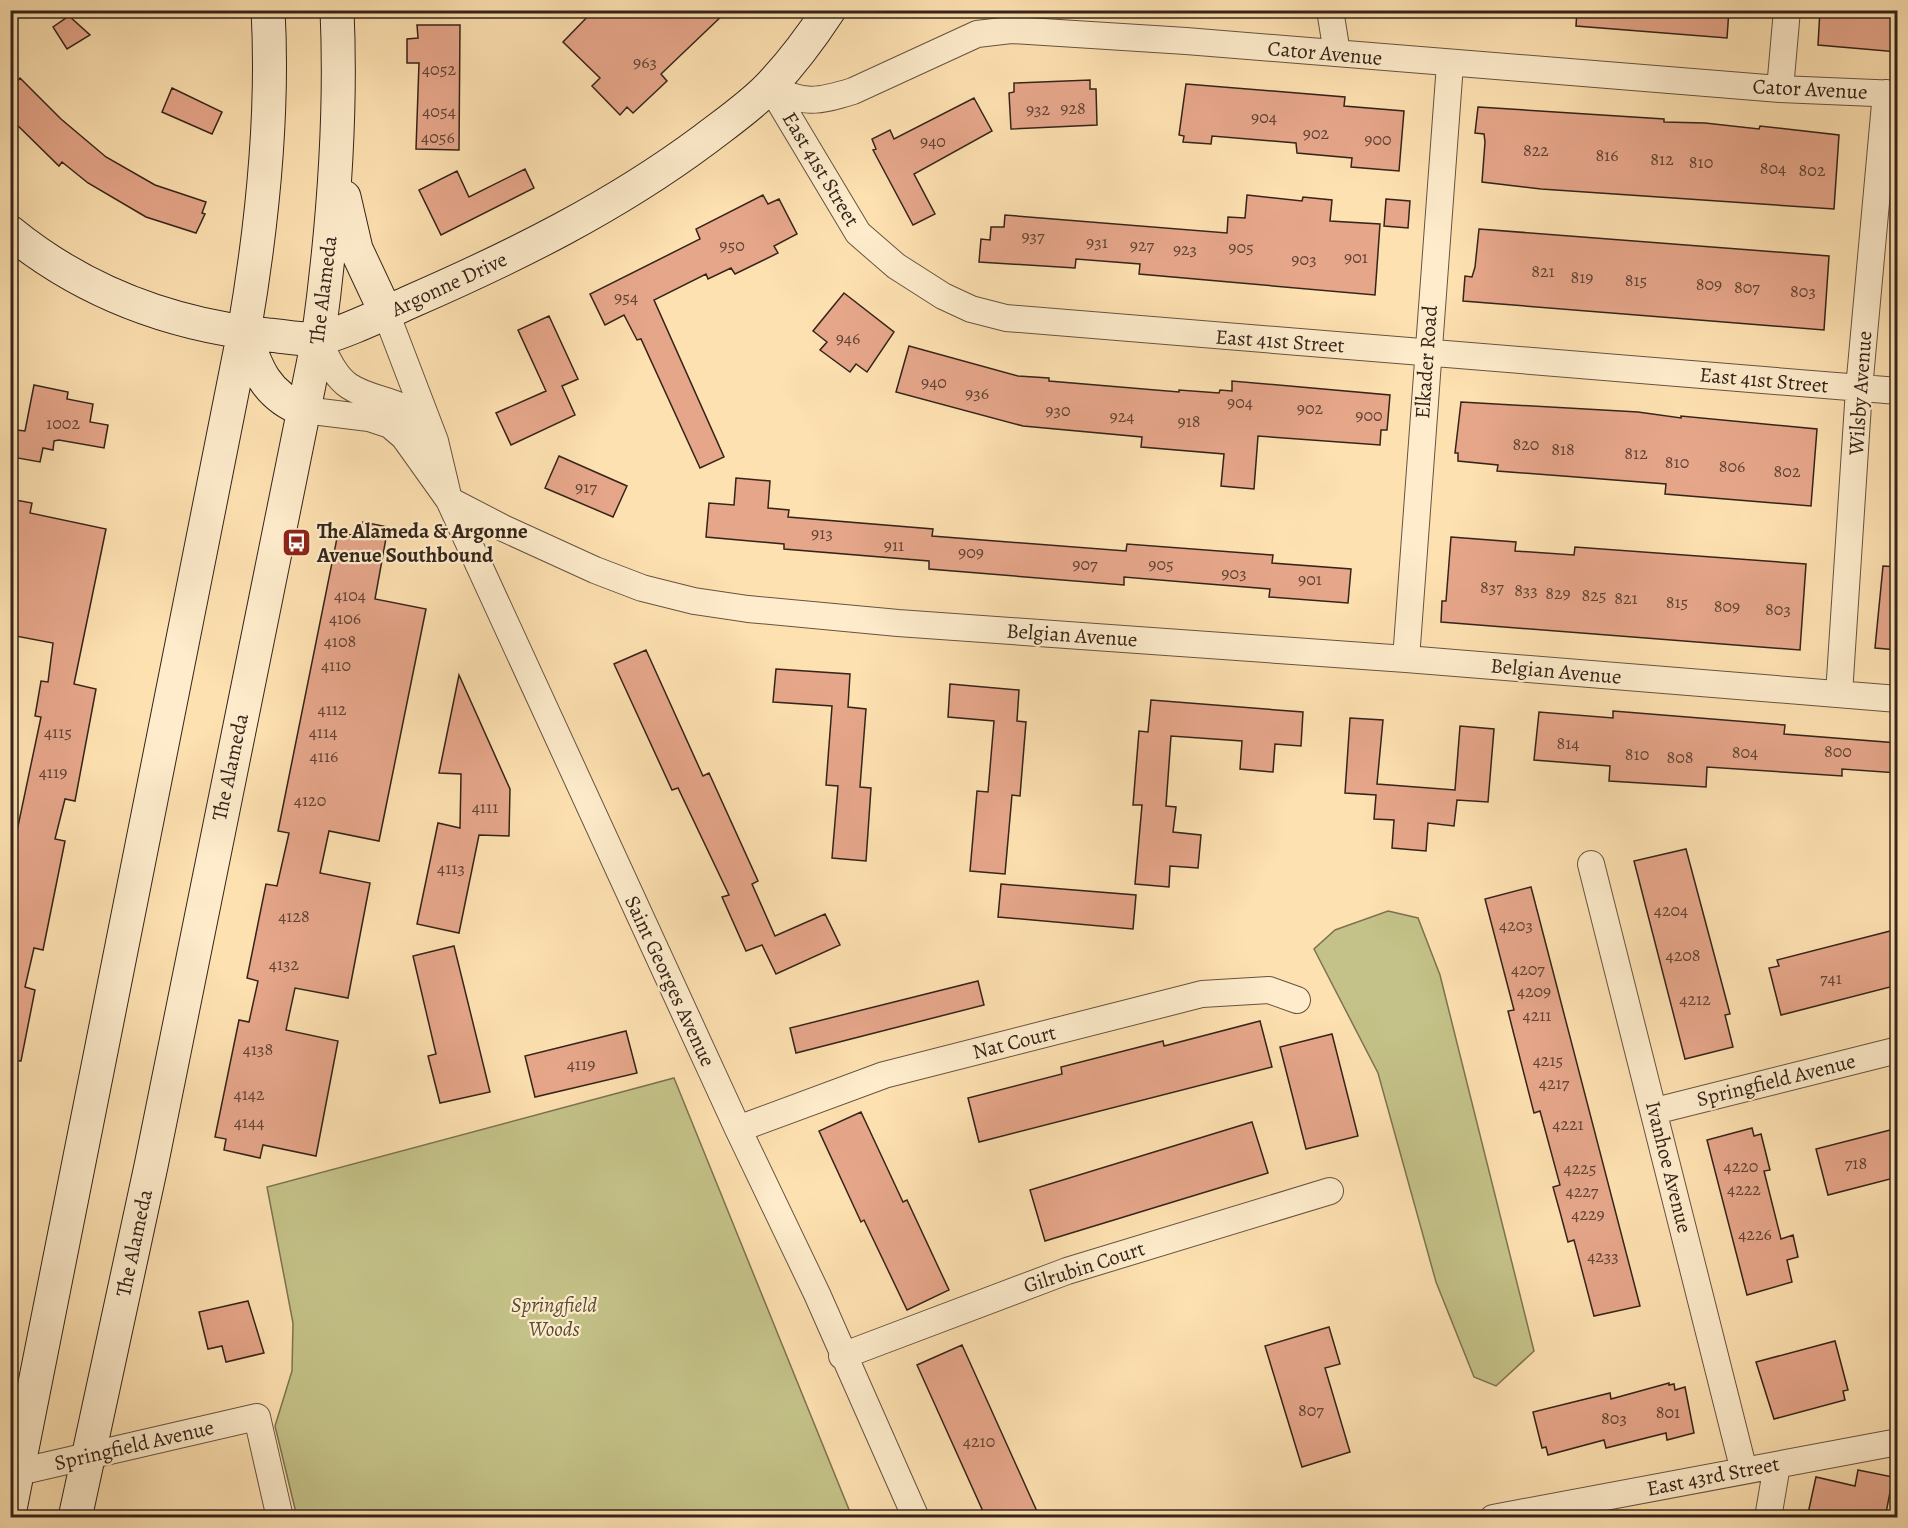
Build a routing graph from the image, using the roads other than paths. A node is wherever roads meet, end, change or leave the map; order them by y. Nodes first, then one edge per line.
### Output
1 (268, 10) edge
2 (337, 10) edge
3 (829, 10) edge
4 (1329, 10) edge
5 (1787, 10) edge
6 (1337, 53) junction
7 (1450, 64) junction
8 (770, 86) junction
9 (1780, 89) junction
10 (1892, 93) edge
11 (336, 153) junction
12 (10, 232) edge
13 (386, 313) junction
14 (244, 332) junction
15 (318, 340) junction
16 (1427, 352) junction
17 (1859, 388) junction
18 (1898, 391) edge
19 (304, 410) junction
20 (435, 441) junction
21 (449, 500) junction
22 (1406, 659) junction
23 (1839, 694) junction
24 (1898, 699) edge
25 (1592, 864) dead end
26 (1297, 1000) dead end
27 (1898, 1050) edge
28 (1655, 1111) junction
29 (738, 1129) junction
30 (1330, 1191) dead end
31 (842, 1356) junction
32 (1898, 1442) edge
33 (87, 1456) junction
34 (1777, 1464) junction
35 (1744, 1471) junction
36 (14, 1473) edge
37 (10, 1509) edge
38 (75, 1518) edge
39 (280, 1518) edge
40 (916, 1518) edge
41 (1493, 1518) edge
42 (1768, 1518) edge

1 - 14 main road
2 - 11 main road, The Alameda
3 - 8 main road, Argonne Drive
4 - 6 street
5 - 9 street
6 - 7 street, Cator Avenue
6 - 8 street, Cator Avenue
7 - 9 street, Cator Avenue
7 - 16 street, Elkader Road
8 - 13 main road, Argonne Drive
8 - 16 street, East 41st Street
9 - 10 street, Cator Avenue
10 - 17 street, Wilsby Avenue
11 - 13 main road
11 - 15 main road, The Alameda
12 - 14 main road, Argonne Drive
13 - 15 main road, Argonne Drive
13 - 20 street, Saint Georges Avenue
14 - 15 main road, Argonne Drive
14 - 19 main road
14 - 36 main road
15 - 19 main road, The Alameda
15 - 20 street, Saint Georges Avenue
16 - 17 street, East 41st Street
16 - 22 street, Elkader Road
17 - 18 street, East 41st Street
17 - 23 street, Wilsby Avenue
19 - 21 street, Belgian Avenue
19 - 33 main road, The Alameda
20 - 21 street, Saint Georges Avenue
21 - 22 street, Belgian Avenue
21 - 29 street, Saint Georges Avenue
22 - 23 street, Belgian Avenue
23 - 24 street, Belgian Avenue
25 - 28 street, Ivanhoe Avenue
26 - 29 street, Nat Court
27 - 28 street, Springfield Avenue
28 - 35 street, Ivanhoe Avenue
29 - 31 street, Saint Georges Avenue
30 - 31 street, Gilrubin Court
31 - 40 street, Saint Georges Avenue
32 - 34 street, East 43rd Street
33 - 36 street, Springfield Avenue
33 - 38 main road, The Alameda
33 - 39 street, Springfield Avenue
34 - 35 street, East 43rd Street
34 - 42 street
35 - 41 street, East 43rd Street
36 - 37 main road

